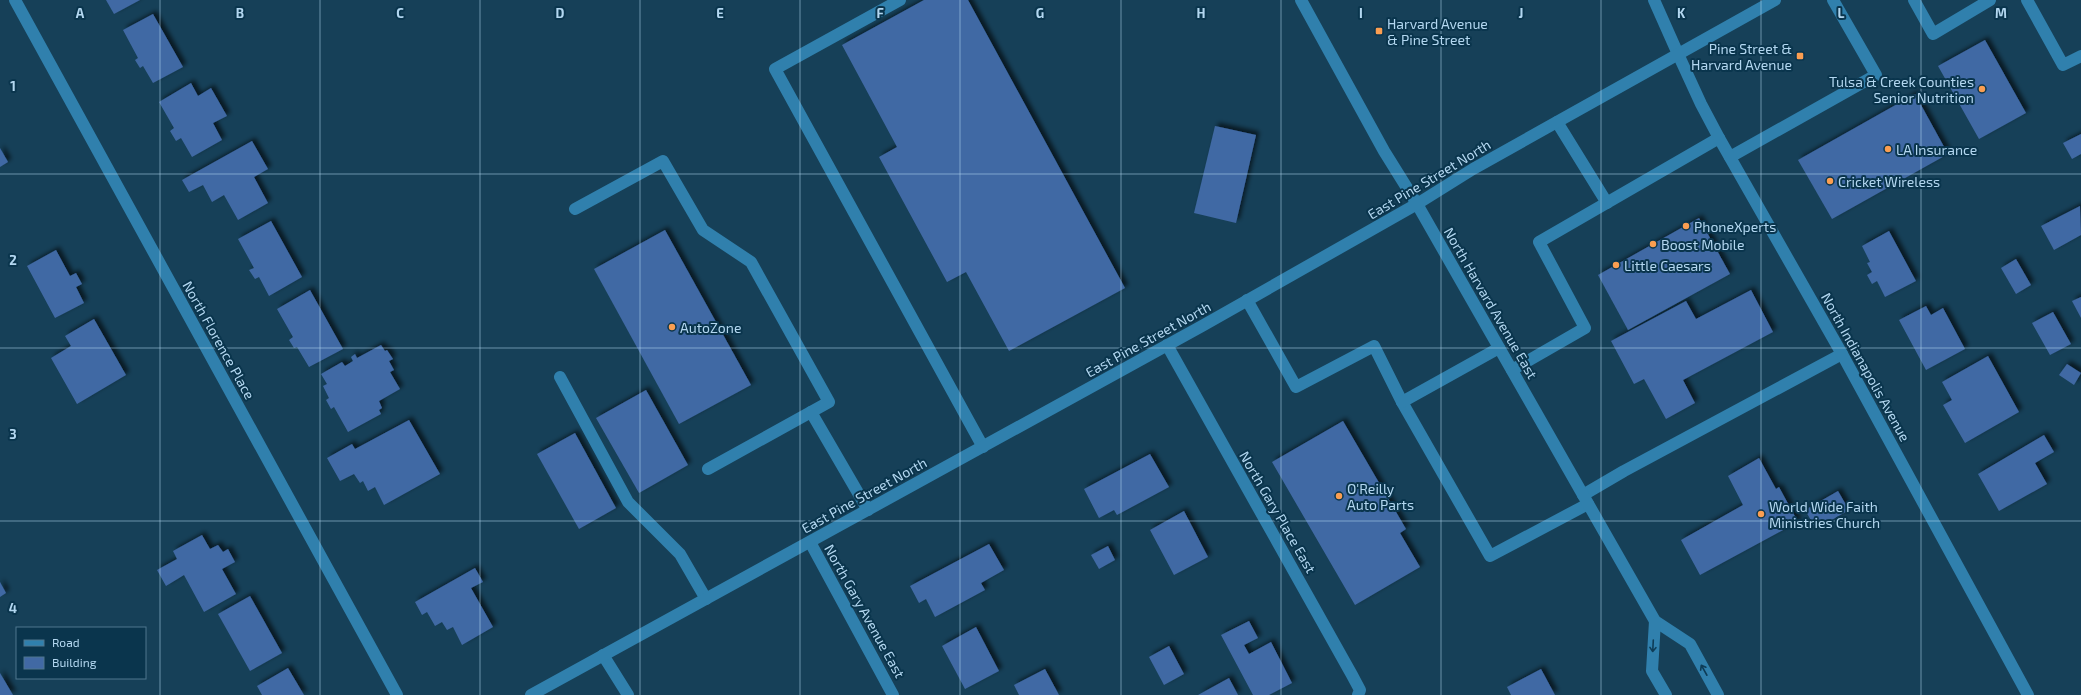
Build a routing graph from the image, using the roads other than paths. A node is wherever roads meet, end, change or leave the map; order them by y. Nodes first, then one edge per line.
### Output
1 (15, 0) edge
2 (900, 0) edge
3 (1301, 0) edge
4 (1654, 0) edge
5 (1775, 0) edge
6 (1833, 0) edge
7 (1914, 0) edge
8 (1990, 0) edge
9 (2027, 0) edge
10 (1678, 54) junction
11 (2081, 56) edge
12 (1557, 122) junction
13 (1719, 138) junction
14 (1730, 157) junction
15 (1606, 203) junction
16 (1417, 204) junction
17 (575, 209) dead end
18 (1248, 300) junction
19 (1168, 345) junction
20 (1499, 348) junction
21 (1842, 354) junction
22 (1512, 370) junction
23 (560, 376) dead end
24 (1402, 402) junction
25 (811, 412) junction
26 (983, 447) junction
27 (708, 469) dead end
28 (1586, 500) junction
29 (868, 510) junction
30 (810, 542) junction
31 (706, 599) junction
32 (1655, 621) junction
33 (603, 655) junction
34 (397, 695) edge
35 (531, 695) edge
36 (628, 695) edge
37 (893, 695) edge
38 (1358, 695) edge
39 (1666, 695) edge
40 (1718, 695) edge
41 (2028, 695) edge

1 - 34 main road, North Florence Place
2 - 26 main road
3 - 16 main road, North Harvard Avenue East
4 - 10 main road, North Indianapolis Avenue
5 - 10 main road, East Pine Street North
6 - 14 main road
7 - 8 main road
9 - 11 main road
10 - 12 main road, East Pine Street North
10 - 13 main road, North Indianapolis Avenue
12 - 15 main road
12 - 16 main road, East Pine Street North
13 - 14 main road, North Indianapolis Avenue
13 - 15 main road
14 - 21 main road, North Indianapolis Avenue
15 - 22 main road
16 - 18 main road, East Pine Street North
16 - 20 main road, North Harvard Avenue East
17 - 25 main road
18 - 19 main road, East Pine Street North
18 - 24 main road
19 - 26 main road, East Pine Street North
19 - 38 main road, North Gary Place East
20 - 22 main road, North Harvard Avenue East
20 - 24 main road
21 - 28 main road
21 - 41 main road, North Indianapolis Avenue
22 - 28 main road, North Harvard Avenue East
23 - 31 main road
24 - 28 main road
25 - 27 main road
25 - 29 main road
26 - 29 main road, East Pine Street North
28 - 32 main road, North Harvard Avenue East
29 - 30 main road, East Pine Street North
30 - 31 main road, East Pine Street North
30 - 37 main road, North Gary Avenue East
31 - 33 main road, East Pine Street North
32 -> 39 main road
40 -> 32 main road, North Harvard Avenue East
33 - 35 main road, East Pine Street North
33 - 36 main road

